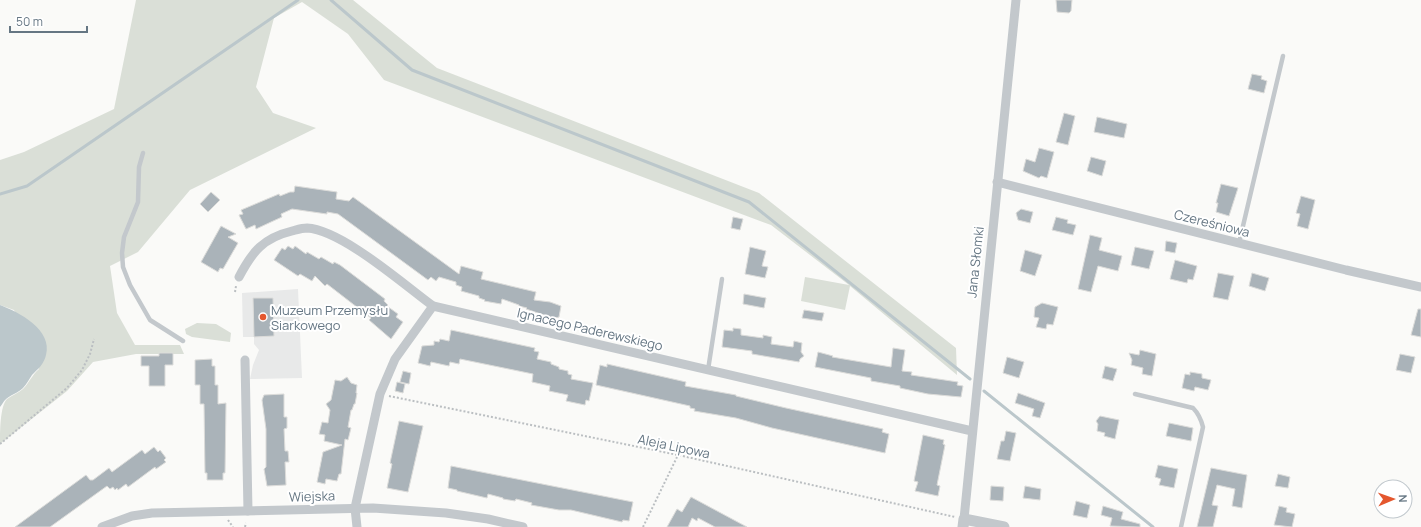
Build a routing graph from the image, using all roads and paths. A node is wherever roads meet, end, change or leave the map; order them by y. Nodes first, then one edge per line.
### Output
1 (1016, 0) edge
2 (1282, 56) dead end
3 (143, 153) dead end
4 (997, 182) junction
5 (1239, 243) junction
6 (239, 277) dead end
7 (722, 279) dead end
8 (1421, 286) edge
9 (433, 306) junction
10 (94, 339) dead end
11 (183, 341) dead end
12 (245, 360) dead end
13 (708, 370) junction
14 (380, 394) junction
15 (1136, 394) dead end
16 (972, 431) junction
17 (0, 444) edge
18 (678, 455) junction
19 (355, 508) junction
20 (248, 511) junction
21 (246, 523) dead end
22 (963, 523) edge
23 (102, 527) edge
24 (245, 527) edge
25 (357, 527) edge
26 (523, 527) edge
27 (643, 527) edge
28 (1004, 527) edge
29 (1181, 527) edge

1 - 4 street, Jana Słomki
2 - 5 lane
3 - 11 lane
4 - 5 street, Czereśniowa
4 - 16 street, Jana Słomki
5 - 8 street, Czereśniowa
6 - 9 street, Ignacego Paderewskiego
7 - 13 lane
9 - 13 street, Ignacego Paderewskiego
9 - 14 street
10 - 17 path
12 - 20 street
13 - 16 street, Ignacego Paderewskiego
14 - 18 path, Aleja Lipowa
14 - 19 street
15 - 29 lane
16 - 22 street, Jana Słomki
18 - 22 path, Aleja Lipowa
18 - 27 path
19 - 20 street, Wiejska
19 - 25 street
19 - 26 street, Wiejska
20 - 23 street, Wiejska
21 - 24 path
22 - 28 street

